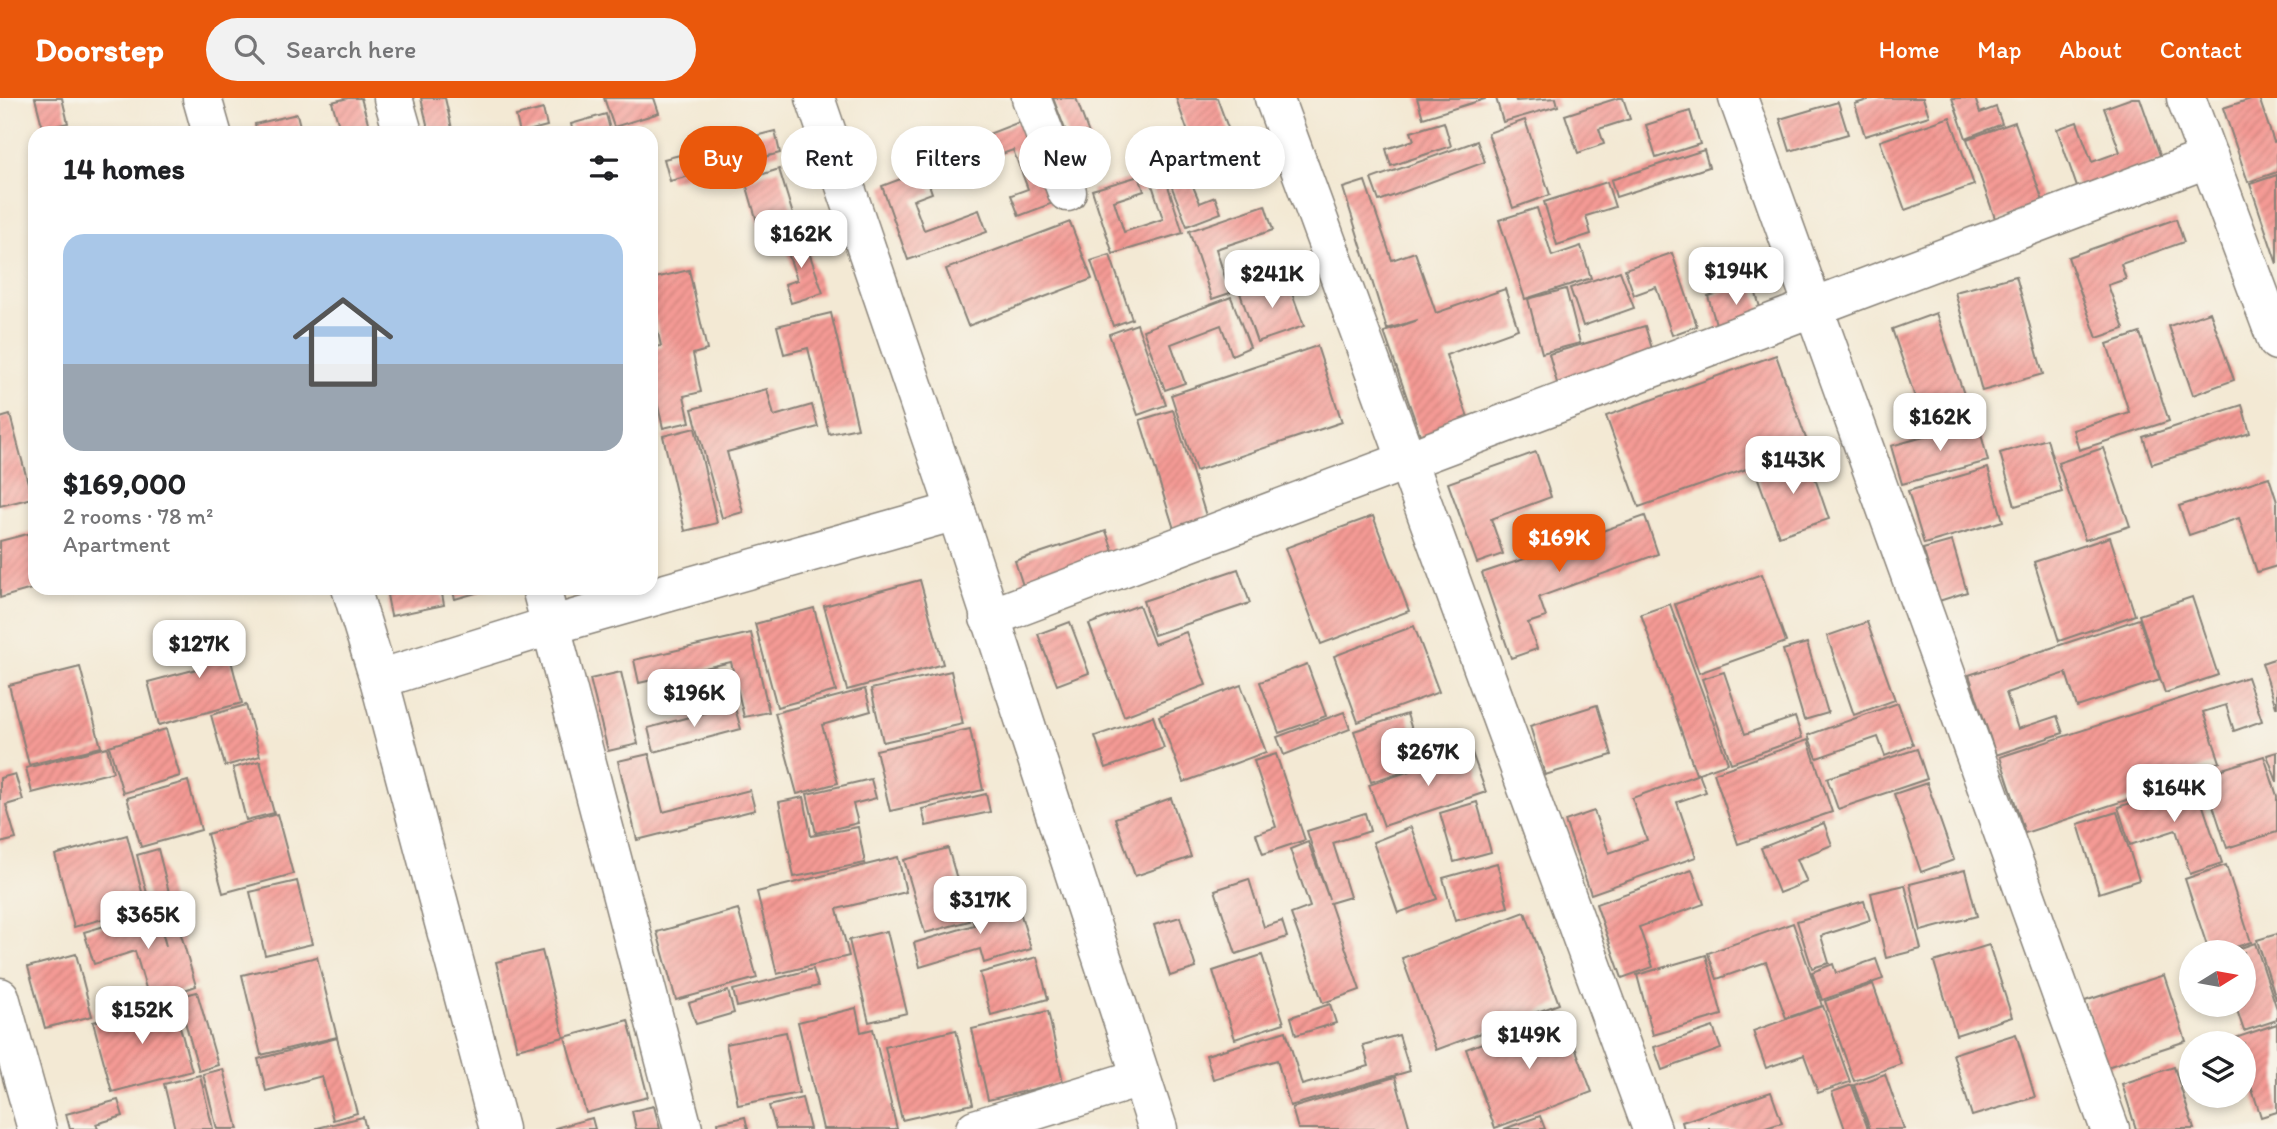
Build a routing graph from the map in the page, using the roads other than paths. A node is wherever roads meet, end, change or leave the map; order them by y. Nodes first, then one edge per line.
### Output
1 (202, 98) edge
2 (393, 98) edge
3 (815, 98) edge
4 (1031, 98) edge
5 (1274, 98) edge
6 (1738, 98) edge
7 (2186, 98) edge
8 (210, 126) edge
9 (401, 126) edge
10 (2209, 158) junction
11 (1067, 192) dead end
12 (1812, 307) junction
13 (2277, 341) edge
14 (1407, 461) junction
15 (956, 511) junction
16 (353, 595) edge
17 (543, 595) edge
18 (989, 618) junction
19 (553, 625) junction
20 (379, 678) junction
21 (0, 997) edge
22 (1140, 1078) junction
23 (37, 1129) edge
24 (499, 1129) edge
25 (684, 1129) edge
26 (975, 1129) edge
27 (1158, 1129) edge
28 (1652, 1129) edge
29 (2110, 1129) edge

1 - 8 street
2 - 9 street
3 - 15 street
4 - 11 street
5 - 14 street
6 - 12 street
7 - 10 street
10 - 12 street
10 - 13 street
12 - 14 street
12 - 29 street
14 - 18 street
14 - 28 street
15 - 18 street
15 - 19 street
16 - 20 street
17 - 19 street
18 - 22 street
19 - 20 street
19 - 25 street
20 - 24 street
21 - 23 street
22 - 26 street
22 - 27 street

